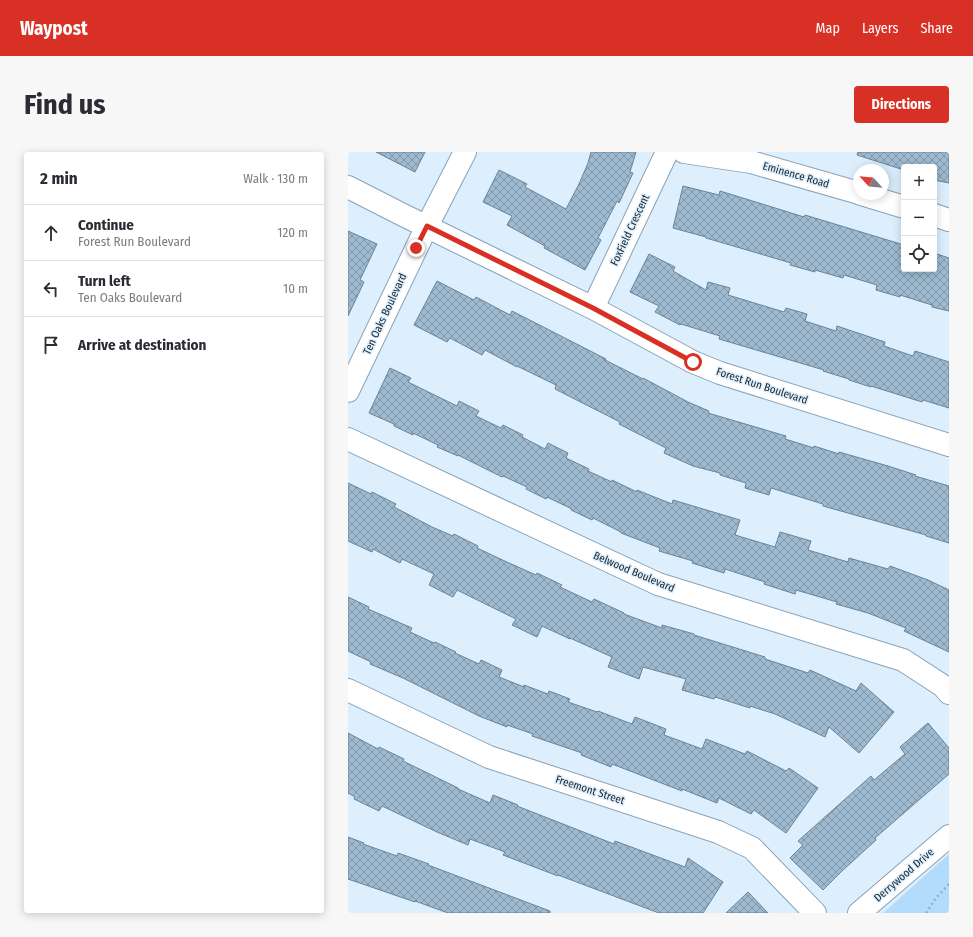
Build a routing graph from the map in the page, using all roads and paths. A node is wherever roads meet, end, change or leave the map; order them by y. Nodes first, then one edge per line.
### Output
1 (465, 152) edge
2 (667, 152) edge
3 (684, 152) edge
4 (348, 187) edge
5 (853, 192) edge
6 (880, 200) edge
7 (901, 206) edge
8 (937, 217) edge
9 (949, 220) edge
10 (427, 226) junction
11 (593, 308) junction
12 (348, 391) edge
13 (348, 439) edge
14 (949, 445) edge
15 (348, 690) edge
16 (949, 692) edge
17 (949, 836) edge
18 (949, 884) edge
19 (815, 913) edge
20 (859, 913) edge
21 (926, 913) edge

1 - 10 street, Ten Oaks Boulevard
2 - 11 street, FoxField Crescent
3 - 5 street, Eminence Road
4 - 10 street, Forest Run Boulevard
6 - 7 street, Eminence Road
8 - 9 street
10 - 11 street, Forest Run Boulevard
10 - 12 street, Ten Oaks Boulevard
11 - 14 street, Forest Run Boulevard
13 - 16 street, Belwood Boulevard
15 - 19 street, Freemont Street
17 - 20 street, Derrywood Drive
18 - 21 path

